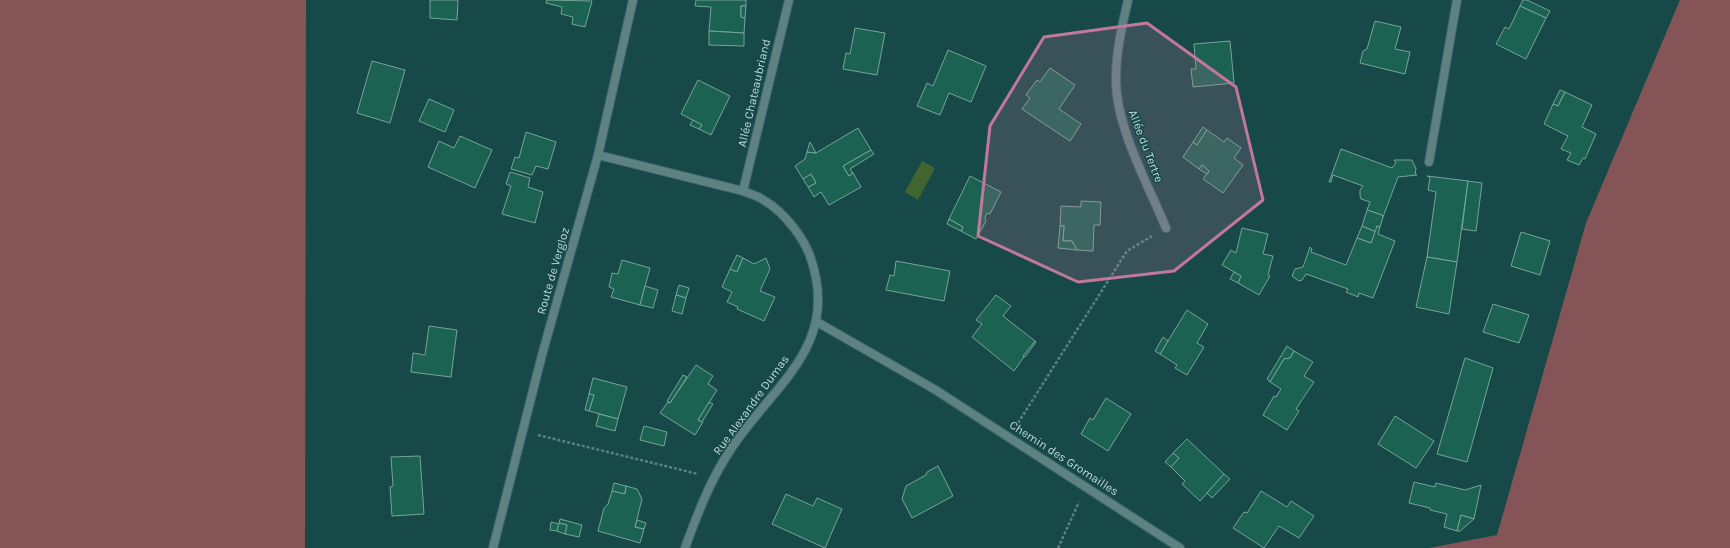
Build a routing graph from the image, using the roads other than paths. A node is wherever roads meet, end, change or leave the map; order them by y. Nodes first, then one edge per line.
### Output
1 (633, 0) edge
2 (789, 0) edge
3 (1128, 0) edge
4 (1457, 0) edge
5 (598, 155) junction
6 (1429, 162) dead end
7 (743, 191) junction
8 (1166, 228) road end
9 (817, 322) junction
10 (493, 548) edge
11 (685, 548) edge
12 (1180, 548) edge

1 - 5 street, Route de Vergloz
2 - 7 street, Allée Chateaubriand
3 - 8 street, Allée du Tertre
4 - 6 street
5 - 7 street, Rue Alexandre Dumas
5 - 10 street, Route de Vergloz
7 - 9 street, Rue Alexandre Dumas
9 - 11 street, Rue Alexandre Dumas
9 - 12 street, Chemin des Gromailles

